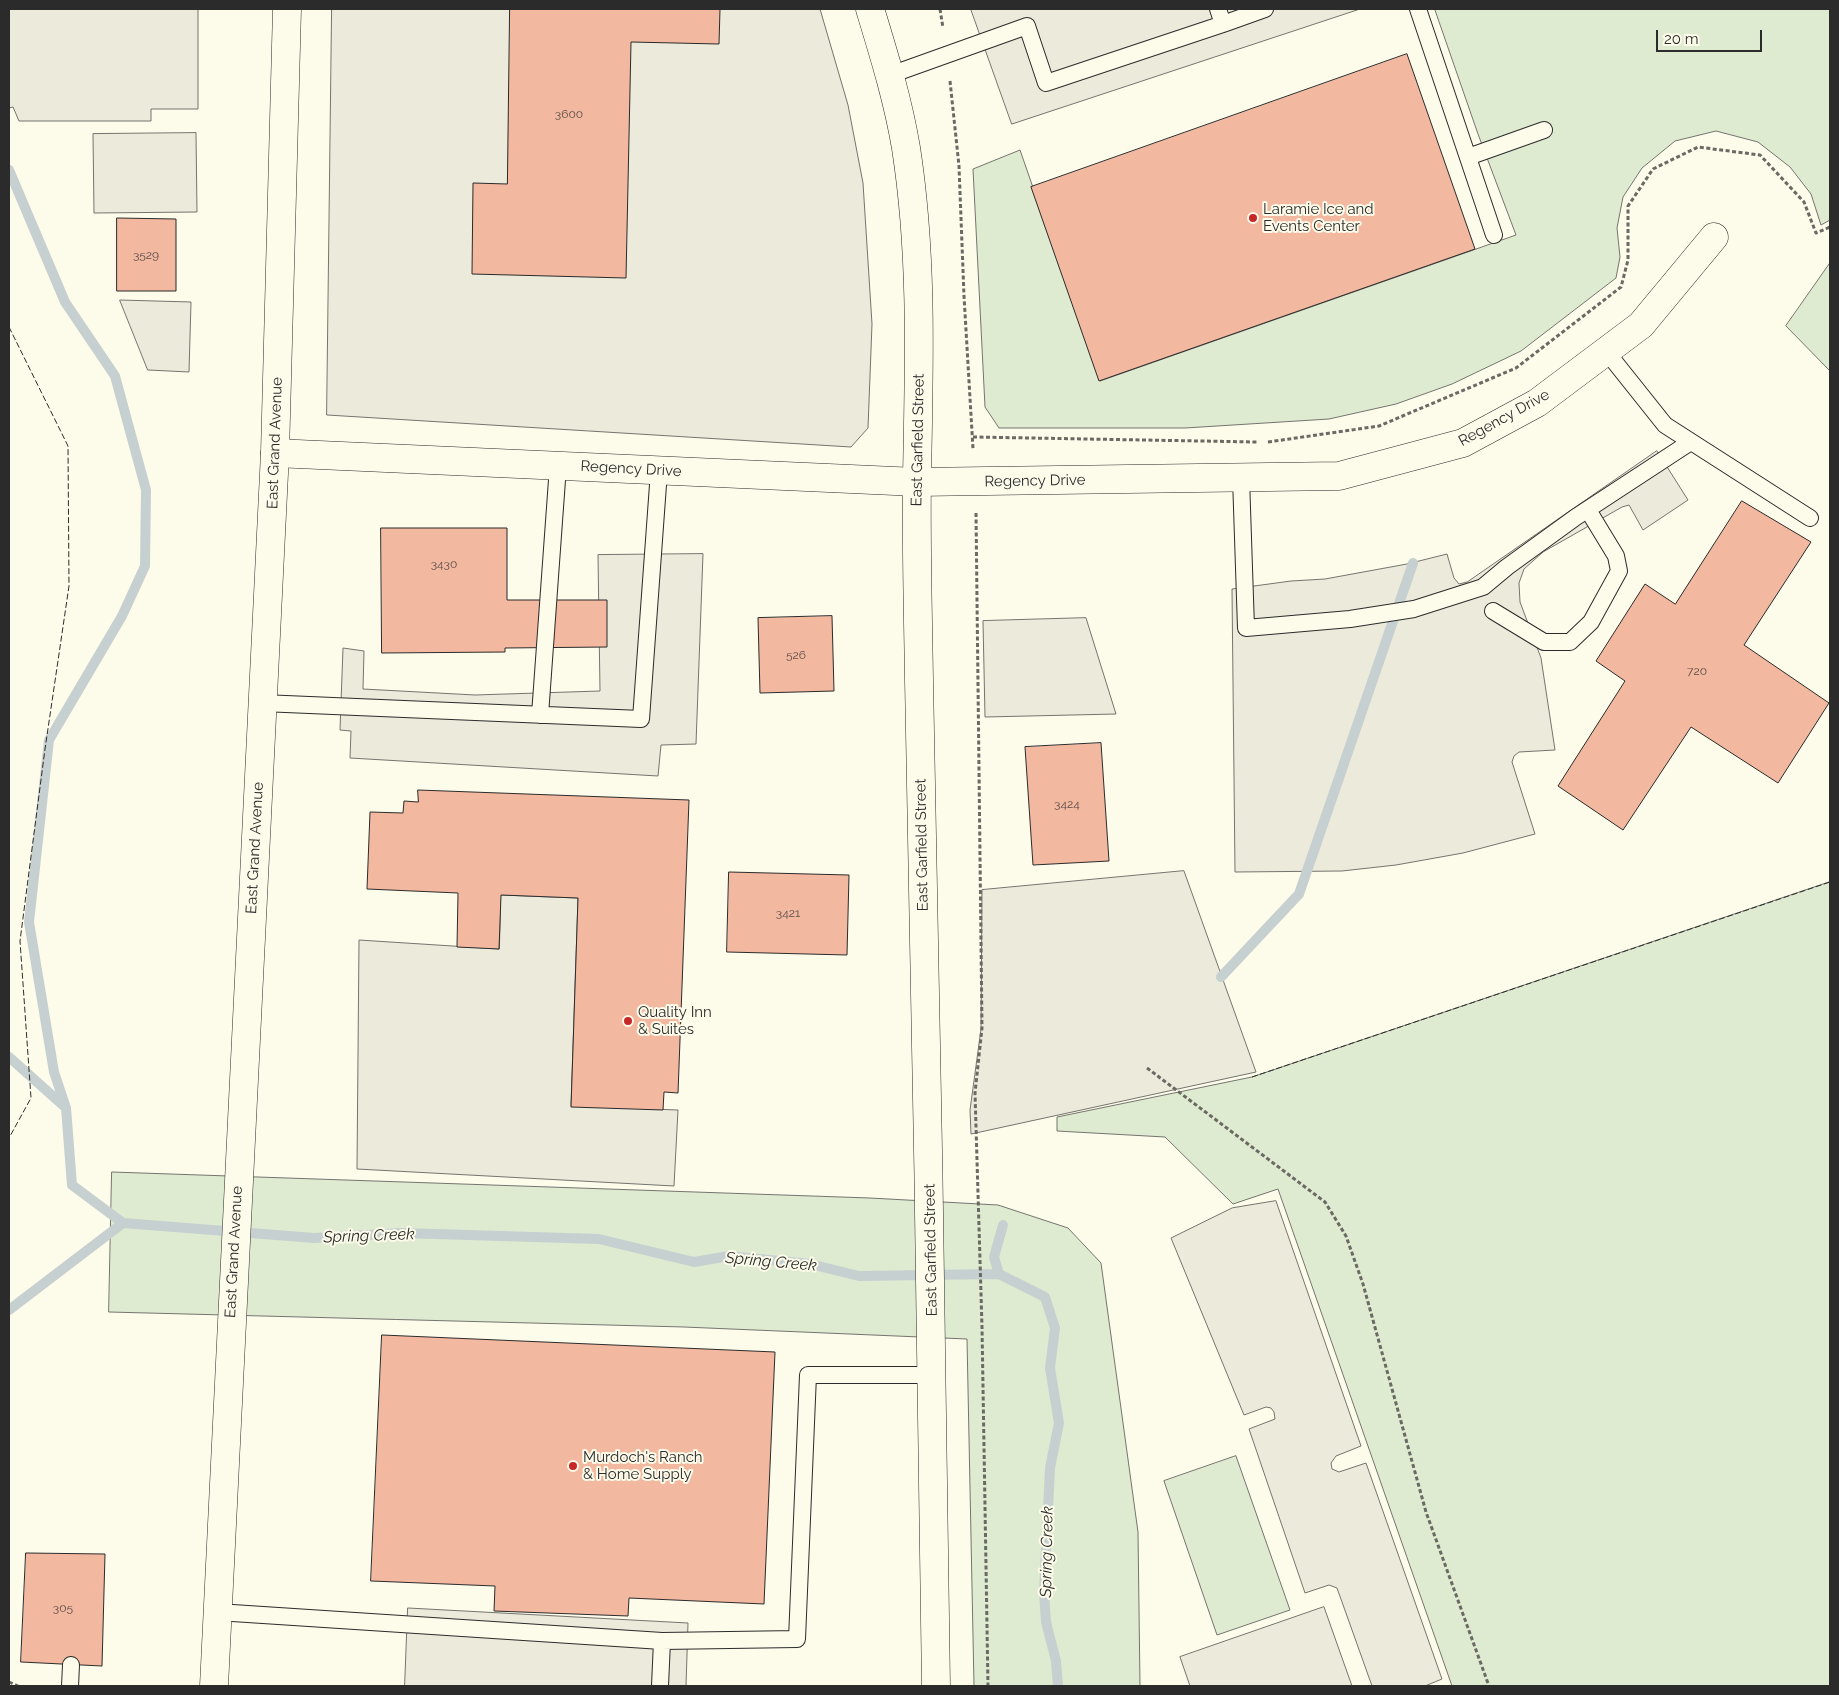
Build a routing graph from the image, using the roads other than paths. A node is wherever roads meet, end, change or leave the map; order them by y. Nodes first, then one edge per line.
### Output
1 (287, 9) edge
2 (870, 9) edge
3 (1266, 9) edge
4 (1418, 9) edge
5 (1221, 16) edge
6 (890, 75) junction
7 (1544, 130) dead end
8 (1468, 157) junction
9 (1494, 235) dead end
10 (1714, 237) dead end
11 (1606, 351) junction
12 (1689, 443) junction
13 (275, 453) junction
14 (558, 466) junction
15 (659, 471) junction
16 (1241, 478) junction
17 (917, 482) junction
18 (1588, 510) junction
19 (1810, 518) dead end
20 (1493, 611) dead end
21 (262, 703) junction
22 (540, 715) junction
23 (933, 1375) junction
24 (217, 1612) junction
25 (662, 1641) junction
26 (71, 1665) dead end
27 (70, 1686) edge
28 (214, 1686) edge
29 (660, 1686) edge
30 (936, 1686) edge

1 - 13 street, East Grand Avenue
2 - 6 street, East Garfield Street
3 - 5 lane
4 - 8 lane
5 - 6 lane
6 - 17 street, East Garfield Street
7 - 8 lane
8 - 9 lane
10 - 11 street, Regency Drive
11 - 12 lane
11 - 16 street, Regency Drive
12 - 18 lane
12 - 19 lane
13 - 14 street, Regency Drive
13 - 21 street, East Grand Avenue
14 - 15 street, Regency Drive
14 - 22 lane
15 - 17 street, Regency Drive
15 - 22 lane
16 - 17 street, Regency Drive
16 - 18 lane
17 - 23 street, East Garfield Street
18 - 20 lane
21 - 22 lane
21 - 24 street, East Grand Avenue
23 - 25 lane
23 - 30 street, East Garfield Street
24 - 25 lane
24 - 28 street, East Grand Avenue
25 - 29 lane
26 - 27 lane

